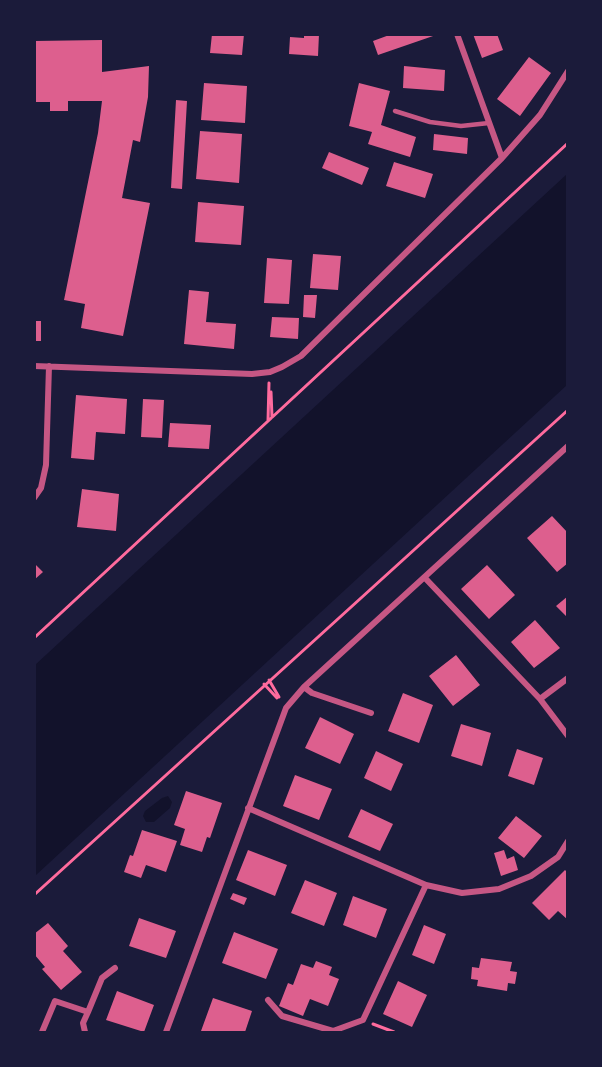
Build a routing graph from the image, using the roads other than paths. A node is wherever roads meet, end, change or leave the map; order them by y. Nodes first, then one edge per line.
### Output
1 (457, 34) edge
2 (567, 71) edge
3 (395, 111) dead end
4 (489, 123) junction
5 (502, 158) junction
6 (34, 366) edge
7 (50, 366) junction
8 (567, 446) edge
9 (34, 498) edge
10 (425, 578) junction
11 (567, 678) edge
12 (304, 687) junction
13 (540, 699) junction
14 (371, 712) dead end
15 (567, 736) edge
16 (248, 808) junction
17 (567, 842) edge
18 (426, 885) junction
19 (115, 968) dead end
20 (268, 1000) dead end
21 (88, 1012) junction
22 (42, 1032) edge
23 (85, 1032) edge
24 (166, 1032) edge

1 - 4 street
2 - 5 street
3 - 4 lane
4 - 5 street
5 - 7 street
6 - 7 street
7 - 9 street
8 - 10 street
10 - 12 street
10 - 13 street
11 - 13 street
12 - 14 street
12 - 16 street
13 - 15 street
16 - 18 street
16 - 24 street
17 - 18 street
18 - 20 street
19 - 21 street
21 - 22 street
21 - 23 street

